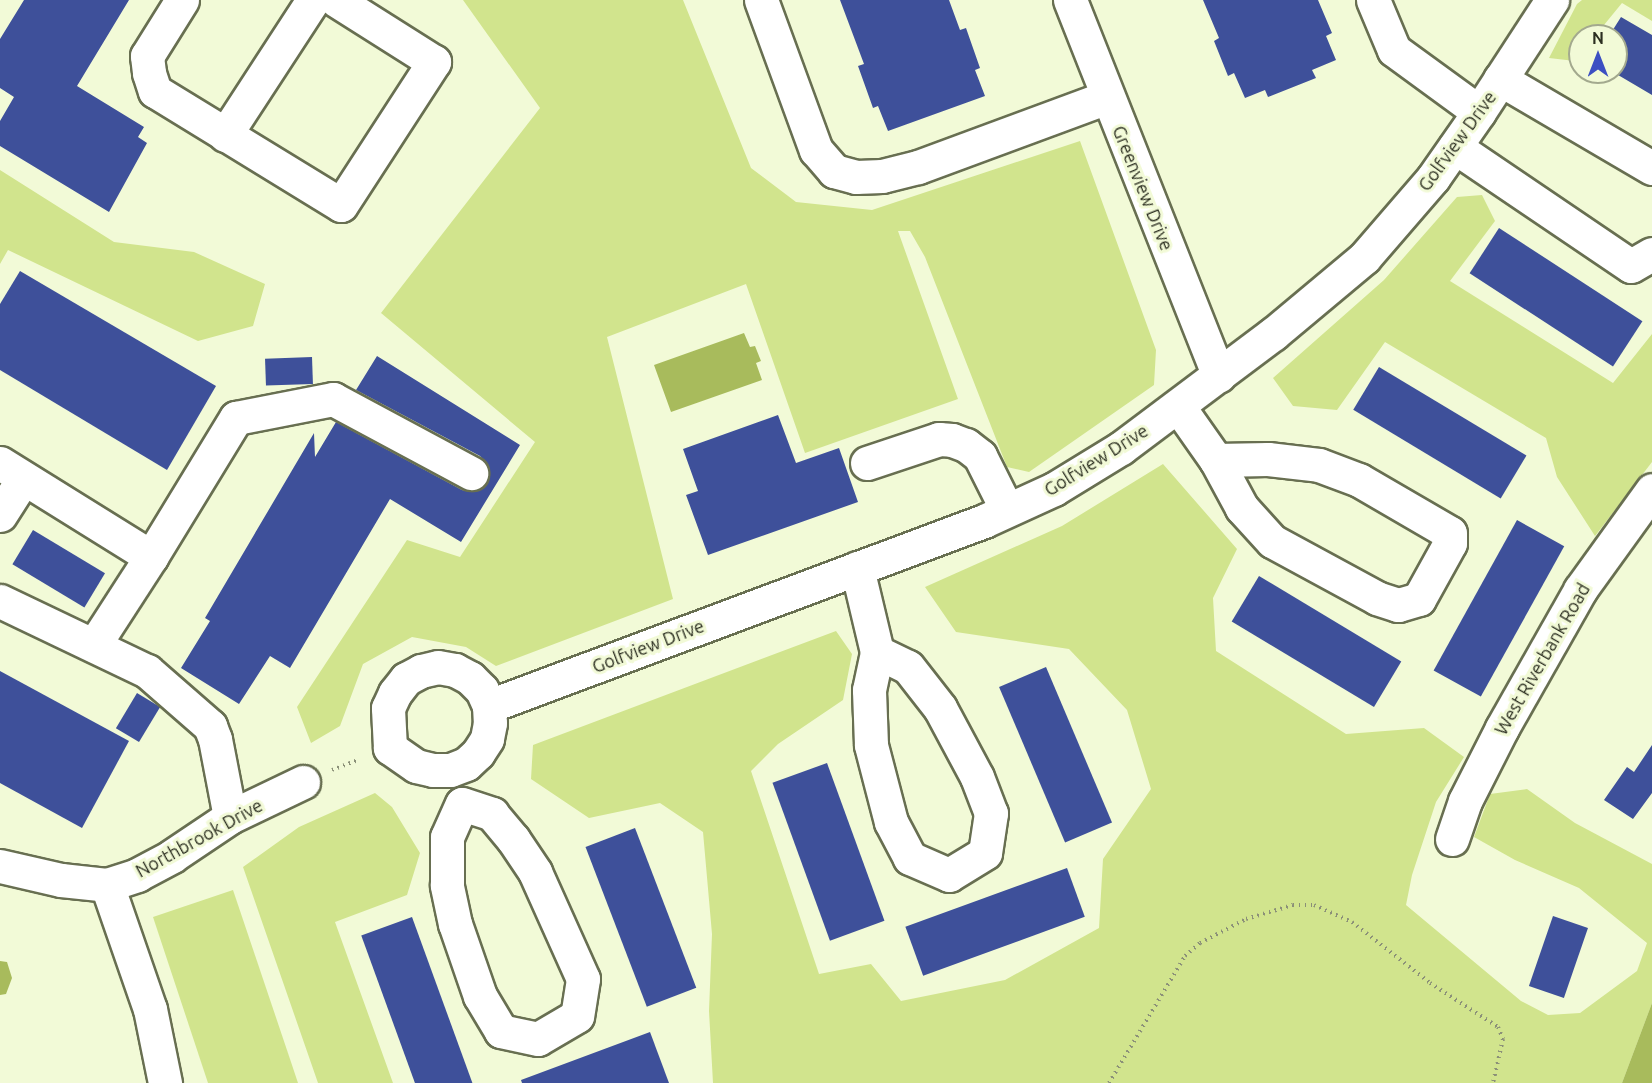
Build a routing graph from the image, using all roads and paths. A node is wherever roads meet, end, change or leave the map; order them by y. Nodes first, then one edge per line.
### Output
1 (182, 0) edge
2 (313, 0) edge
3 (336, 0) edge
4 (761, 0) edge
5 (1070, 0) edge
6 (1373, 0) edge
7 (1552, 0) edge
8 (1500, 79) junction
9 (1107, 98) junction
10 (1479, 112) junction
11 (225, 135) junction
12 (1455, 147) junction
13 (1652, 168) edge
14 (1652, 254) edge
15 (1219, 376) junction
16 (1178, 406) junction
17 (1216, 460) junction
18 (867, 463) dead end
19 (11, 471) edge
20 (471, 473) dead end
21 (1652, 490) edge
22 (1007, 510) junction
23 (0, 515) edge
24 (151, 557) junction
25 (857, 568) junction
26 (0, 601) edge
27 (94, 645) junction
28 (877, 652) junction
29 (489, 706) junction
30 (390, 748) junction
31 (450, 770) junction
32 (303, 782) joint
33 (462, 804) junction
34 (230, 817) junction
35 (1452, 839) dead end
36 (0, 866) edge
37 (107, 885) junction
38 (165, 1083) edge
39 (1109, 1083) edge
40 (1493, 1083) edge

1 - 11 street
2 - 11 street
3 - 11 street
4 - 9 street
5 - 9 street, Greenview Drive
6 - 10 street
7 - 8 street, Golfview Drive
8 - 10 street, Golfview Drive
8 - 13 street
9 - 15 street, Greenview Drive
10 - 12 street, Golfview Drive
12 - 14 street
12 - 15 street, Golfview Drive
15 - 16 street, Golfview Drive
16 - 17 street
16 - 22 street, Golfview Drive
17 - 17 street
18 - 22 street
19 - 23 street
19 - 24 street
20 - 24 street
21 - 35 street, West Riverbank Road
22 - 25 street, Golfview Drive
24 - 27 street
25 - 28 street
25 - 29 street, Golfview Drive
26 - 27 street
27 - 34 street
28 - 28 street
29 - 30 street
29 - 31 street
30 - 31 street
30 - 32 path
31 - 33 street
32 - 34 street, Northbrook Drive
33 - 33 street
34 - 37 street, Northbrook Drive
36 - 37 street, Northbrook Drive
37 - 38 street
39 - 40 path

